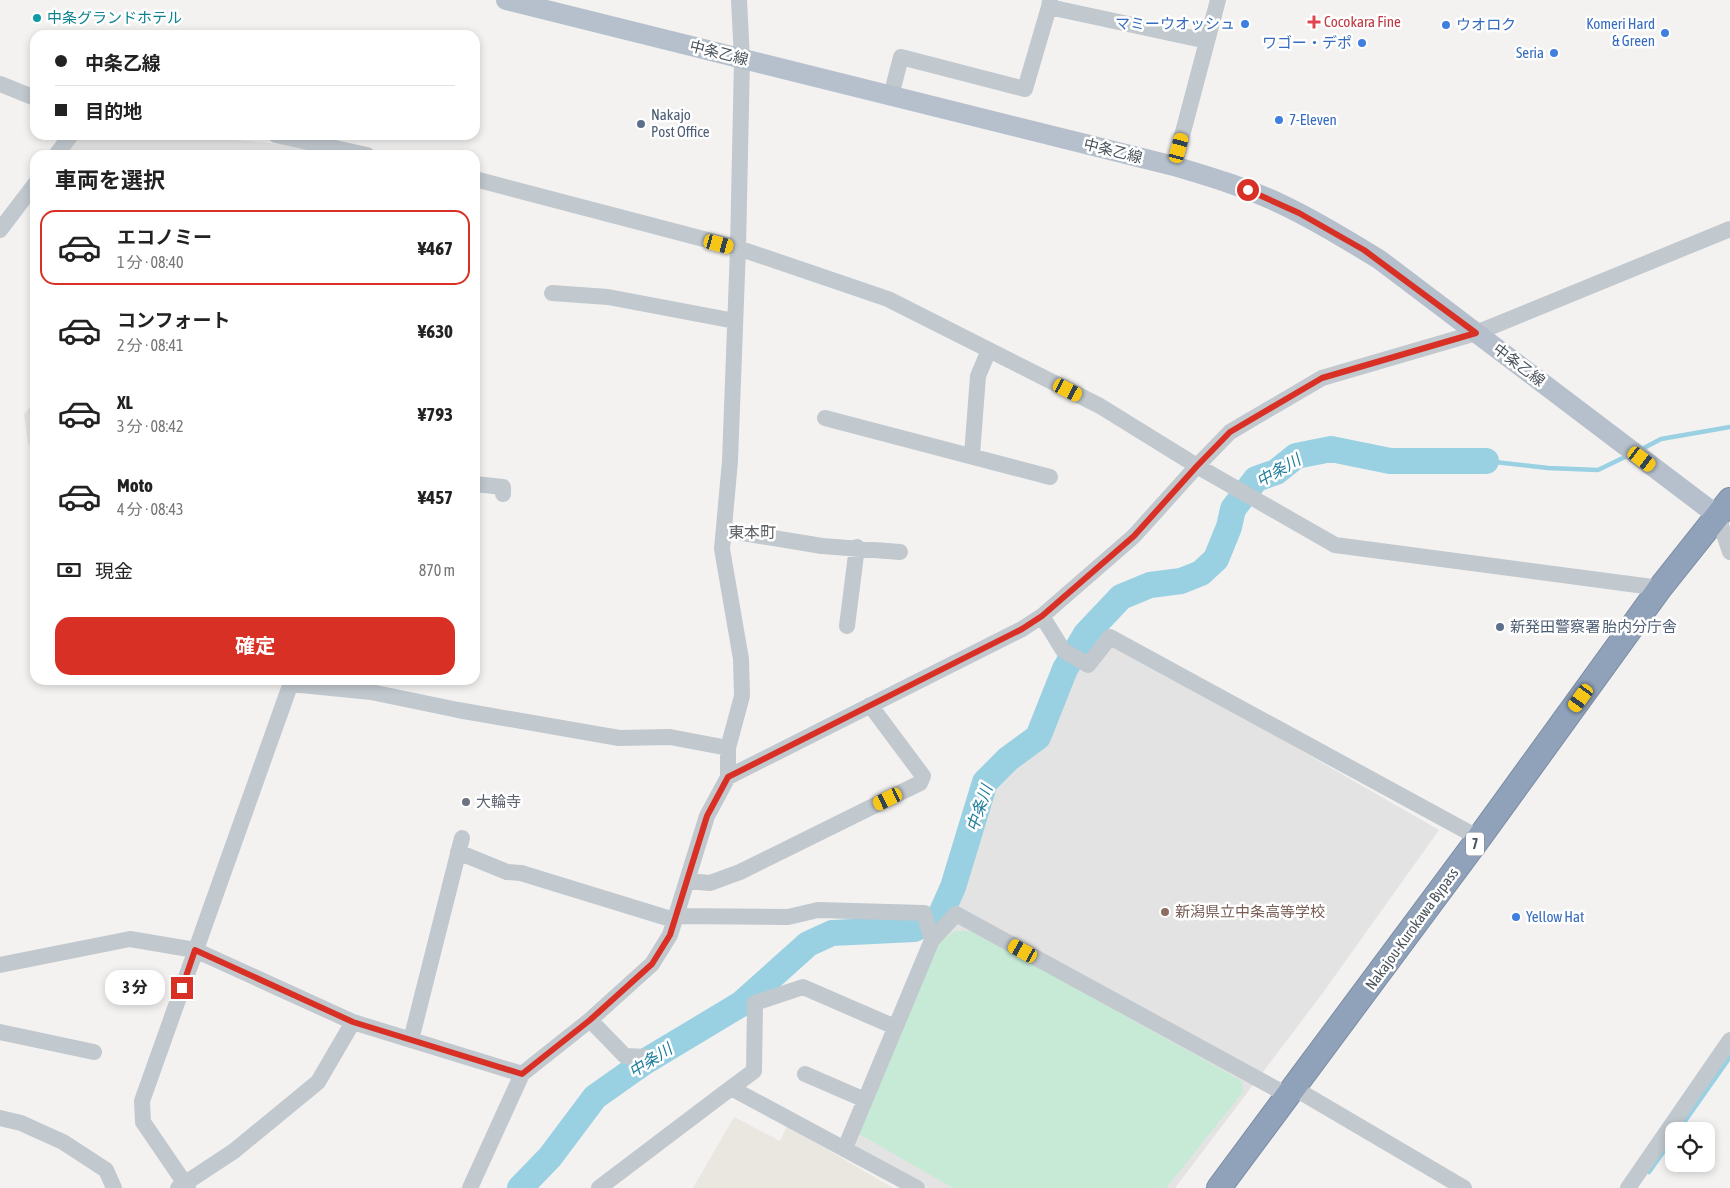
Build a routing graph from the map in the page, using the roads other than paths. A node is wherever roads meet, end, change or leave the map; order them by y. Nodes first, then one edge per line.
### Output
1 (506, 0) edge
2 (739, 0) edge
3 (1218, 0) edge
4 (1049, 3) edge
5 (1207, 41) junction
6 (742, 59) junction
7 (0, 84) edge
8 (30, 96) edge
9 (891, 96) junction
10 (299, 140) edge
11 (344, 150) edge
12 (1174, 166) junction
13 (480, 180) edge
14 (30, 191) edge
15 (1730, 228) edge
16 (0, 230) edge
17 (738, 248) junction
18 (552, 293) dead end
19 (735, 321) junction
20 (1476, 333) junction
21 (989, 350) junction
22 (825, 418) dead end
23 (972, 455) junction
24 (1197, 466) junction
25 (1050, 477) dead end
26 (480, 485) edge
27 (503, 494) dead end
28 (1724, 508) edge
29 (724, 530) junction
30 (857, 547) junction
31 (900, 552) dead end
32 (1730, 552) edge
33 (1660, 588) junction
34 (1042, 616) junction
35 (847, 626) dead end
36 (291, 685) edge
37 (315, 685) edge
38 (870, 705) junction
39 (728, 748) junction
40 (728, 777) junction
41 (1479, 838) junction
42 (687, 880) junction
43 (675, 918) junction
44 (932, 940) junction
45 (195, 950) junction
46 (0, 965) edge
47 (590, 1020) junction
48 (353, 1022) junction
49 (895, 1027) junction
50 (0, 1032) edge
51 (411, 1040) junction
52 (1730, 1040) edge
53 (94, 1052) dead end
54 (647, 1058) dead end
55 (522, 1074) junction
56 (805, 1074) dead end
57 (731, 1088) junction
58 (1292, 1092) junction
59 (864, 1100) junction
60 (0, 1118) edge
61 (845, 1148) junction
62 (184, 1187) edge
63 (114, 1188) edge
64 (470, 1188) edge
65 (599, 1188) edge
66 (917, 1188) edge
67 (1219, 1188) edge
68 (1464, 1188) edge
69 (1628, 1188) edge

1 - 6 main road, 中条乙線
2 - 6 street
3 - 5 street
4 - 5 street
4 - 9 street
5 - 12 street
6 - 9 main road, 中条乙線
6 - 17 street
7 - 8 street
9 - 12 main road, 中条乙線
10 - 11 street
12 - 20 main road, 中条乙線
13 - 17 street
14 - 16 street
15 - 20 street
17 - 19 street
17 - 21 street
18 - 19 street
19 - 29 street
20 - 24 street
20 - 28 main road, 中条乙線
21 - 23 street
21 - 24 street
22 - 23 street
23 - 25 street
24 - 33 street
24 - 34 street
26 - 27 street
28 - 32 street
28 - 33 highway, Nakajou-Kurokawa Bypass / 7
29 - 30 street
29 - 39 street
30 - 31 street
30 - 35 street
33 - 41 highway, Nakajou-Kurokawa Bypass / 7
34 - 38 street
34 - 41 street
36 - 45 street
37 - 39 street
38 - 40 street
38 - 42 street
39 - 40 street
40 - 42 street
41 - 58 highway, Nakajou-Kurokawa Bypass / 7
42 - 43 street
43 - 44 street
43 - 47 street
43 - 51 street
44 - 49 street
44 - 58 street
45 - 46 street
45 - 48 street
45 - 62 street
47 - 54 street
47 - 55 street
48 - 51 street
48 - 62 street
49 - 57 street
49 - 59 street
50 - 53 street
51 - 55 street
52 - 69 street
55 - 64 street
56 - 59 street
57 - 61 street
57 - 65 street
58 - 67 highway, Nakajou-Kurokawa Bypass / 7
58 - 68 street
59 - 61 street
60 - 63 street
61 - 66 street

